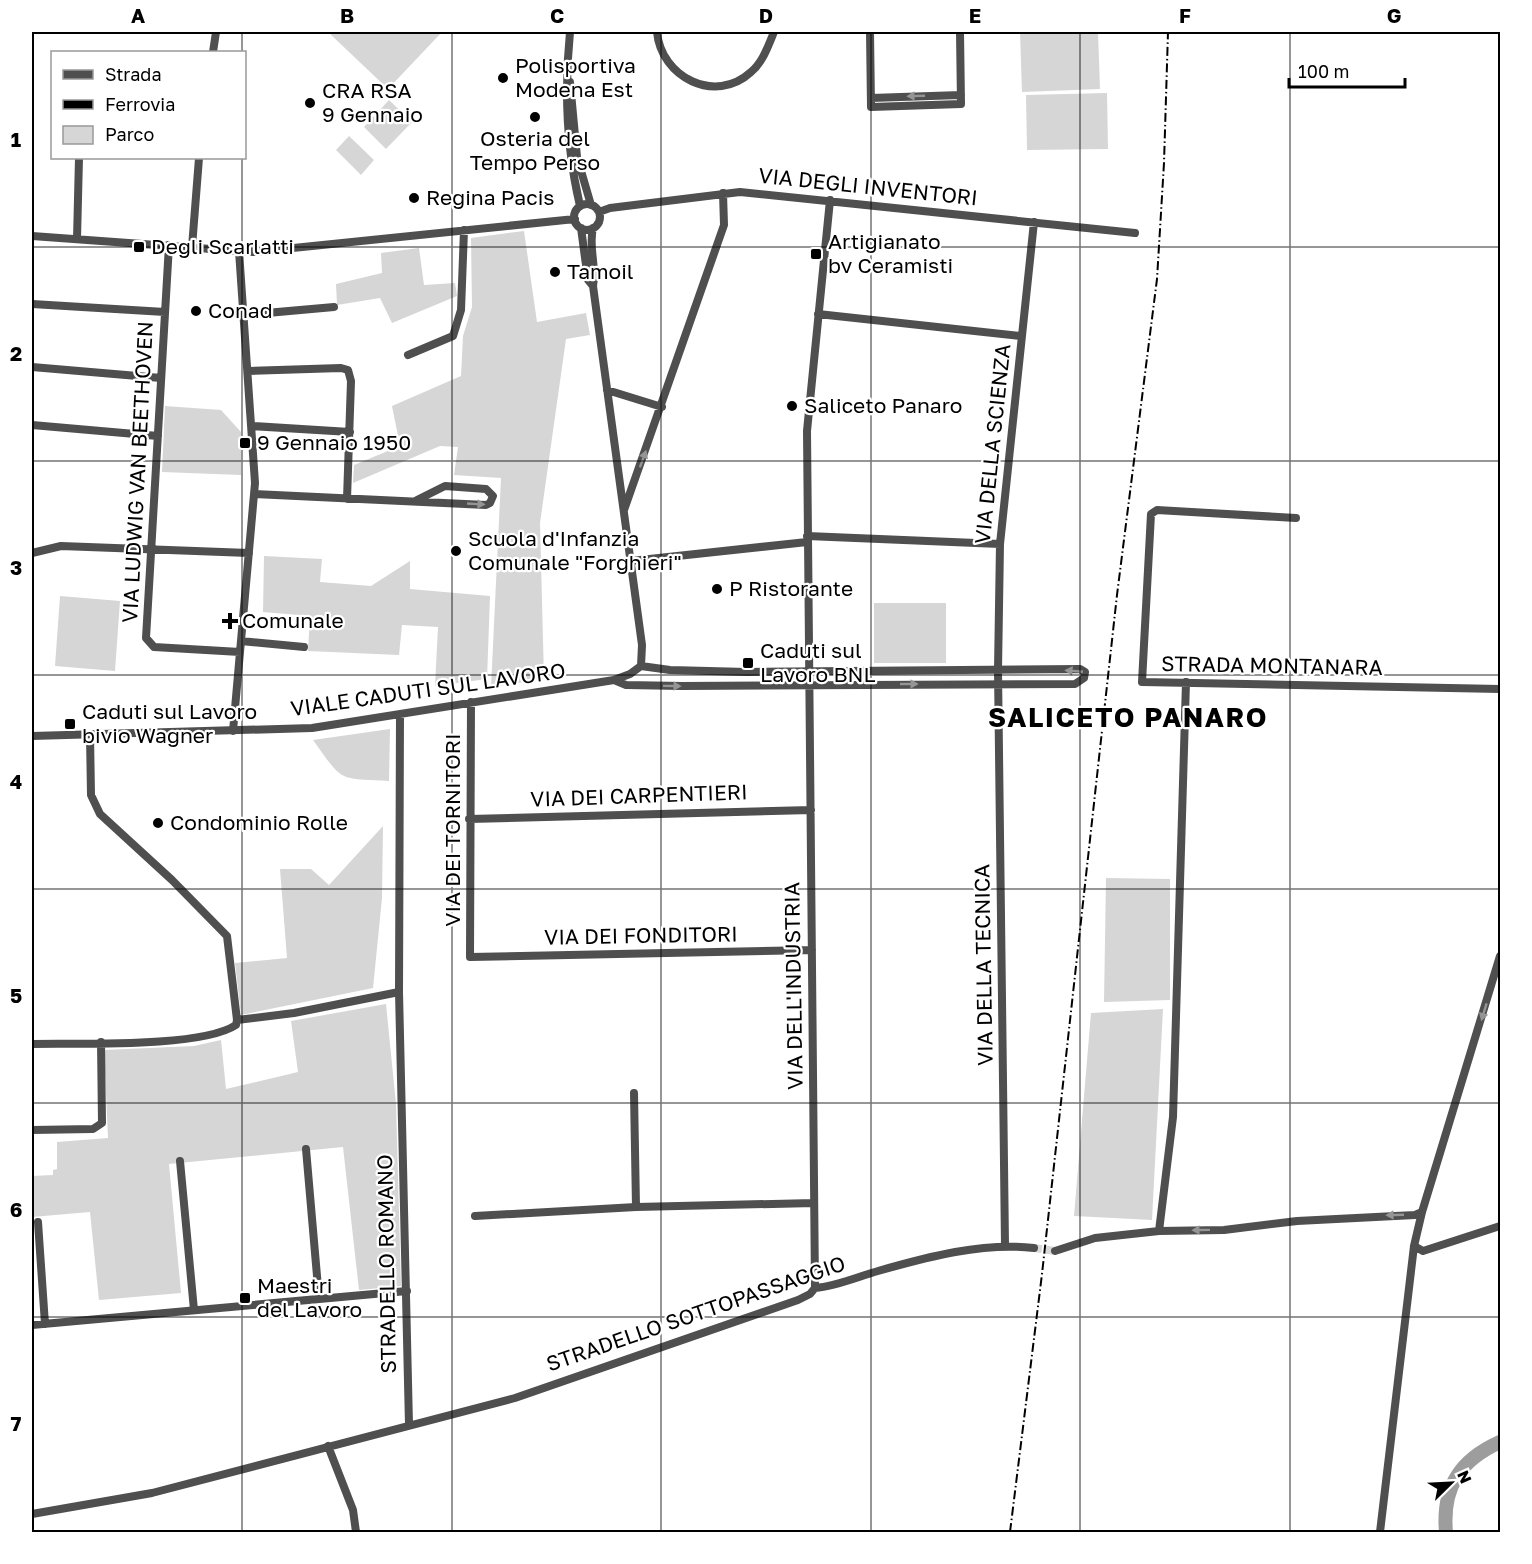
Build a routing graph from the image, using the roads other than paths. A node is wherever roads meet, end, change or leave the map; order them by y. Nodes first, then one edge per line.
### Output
1 (216, 32) edge
2 (570, 32) edge
3 (657, 32) edge
4 (774, 32) edge
5 (870, 32) edge
6 (960, 32) edge
7 (213, 51) edge
8 (567, 57) junction
9 (961, 95) junction
10 (871, 102) junction
11 (80, 159) edge
12 (199, 159) edge
13 (723, 193) junction
14 (830, 200) junction
15 (591, 205) junction
16 (580, 206) junction
17 (599, 212) junction
18 (575, 219) junction
19 (1034, 222) junction
20 (581, 228) junction
21 (593, 228) junction
22 (464, 230) junction
23 (1135, 233) dead end
24 (32, 236) edge
25 (77, 239) junction
26 (169, 245) junction
27 (192, 247) junction
28 (239, 251) junction
29 (593, 286) junction
30 (32, 304) edge
31 (334, 307) dead end
32 (165, 312) junction
33 (818, 314) junction
34 (244, 315) junction
35 (1022, 336) junction
36 (408, 355) dead end
37 (32, 367) edge
38 (248, 371) junction
39 (161, 378) junction
40 (607, 390) junction
41 (662, 407) junction
42 (32, 425) edge
43 (252, 426) junction
44 (350, 432) junction
45 (158, 436) junction
46 (254, 494) junction
47 (347, 499) junction
48 (417, 500) junction
49 (624, 511) junction
50 (1296, 519) dead end
51 (807, 539) junction
52 (1000, 544) junction
53 (151, 549) junction
54 (32, 554) edge
55 (249, 554) junction
56 (631, 561) junction
57 (241, 641) junction
58 (304, 647) dead end
59 (240, 652) junction
60 (641, 666) junction
61 (998, 670) junction
62 (809, 672) junction
63 (614, 680) junction
64 (1186, 682) junction
65 (998, 684) junction
66 (809, 685) junction
67 (1500, 689) edge
68 (471, 702) junction
69 (400, 714) junction
70 (233, 731) junction
71 (90, 735) junction
72 (32, 736) edge
73 (811, 810) junction
74 (469, 819) junction
75 (812, 950) junction
76 (1500, 956) edge
77 (470, 957) joint
78 (399, 992) junction
79 (237, 1020) junction
80 (101, 1042) junction
81 (32, 1044) edge
82 (634, 1093) dead end
83 (32, 1130) edge
84 (306, 1149) dead end
85 (180, 1161) dead end
86 (814, 1203) junction
87 (636, 1207) junction
88 (1422, 1212) junction
89 (475, 1216) dead end
90 (38, 1222) dead end
91 (1500, 1227) edge
92 (1159, 1231) junction
93 (1005, 1245) junction
94 (1414, 1246) junction
95 (1034, 1248) tunnel mouth
96 (1055, 1251) tunnel mouth
97 (815, 1288) junction
98 (406, 1290) junction
99 (319, 1299) junction
100 (194, 1310) junction
101 (45, 1324) junction
102 (32, 1325) edge
103 (409, 1425) junction
104 (328, 1446) junction
105 (32, 1514) edge
106 (356, 1533) edge
107 (1380, 1533) edge

1 - 7 street
2 - 8 street
3 - 4 street
5 - 10 street
6 - 9 street
8 - 15 street
8 - 16 street
9 -> 10 street
9 - 10 street
11 - 25 street
12 - 27 street
13 - 14 street, VIA DEGLI INVENTORI
13 - 17 street, VIA DEGLI INVENTORI
13 - 41 street
14 - 19 street, VIA DEGLI INVENTORI
14 - 33 street
15 - 16 street
15 - 17 street
16 - 18 street
17 - 21 street
18 - 20 street
18 - 22 street
19 - 23 street, VIA DEGLI INVENTORI
19 - 35 street, VIA DELLA SCIENZA
20 - 21 street
20 - 29 street
21 - 29 street
22 - 28 street
22 - 36 street
24 - 25 street
25 - 26 street
26 - 27 street
26 - 32 street, VIA LUDWIG VAN BEETHOVEN
27 - 28 street
28 - 34 street
29 - 40 street
30 - 32 street
31 - 34 street
32 - 39 street, VIA LUDWIG VAN BEETHOVEN
33 - 35 street
33 - 51 street
34 - 38 street
35 - 52 street, VIA DELLA SCIENZA
37 - 39 street
38 - 43 street
38 - 44 street
39 - 45 street, VIA LUDWIG VAN BEETHOVEN
40 - 41 street
40 - 49 street
49 -> 41 street
42 - 45 street
43 - 44 street
43 - 46 street
44 - 47 street
45 - 53 street, VIA LUDWIG VAN BEETHOVEN
46 - 47 street
46 - 55 street
47 - 48 street
48 -> 48 street
49 - 56 street
50 - 64 street, STRADA MONTANARA
51 - 52 street
51 - 56 street
51 - 62 street
52 - 61 street, VIA DELLA SCIENZA
53 - 54 street
53 - 55 street
53 - 59 street, VIA LUDWIG VAN BEETHOVEN
55 - 57 street
56 - 60 street
57 - 58 street
57 - 59 street
59 - 70 street
60 - 62 street, VIALE CADUTI SUL LAVORO
60 - 63 street, VIALE CADUTI SUL LAVORO
61 - 62 street, VIALE CADUTI SUL LAVORO
61 - 65 street
65 -> 61 street, VIALE CADUTI SUL LAVORO
62 - 66 street
63 -> 66 street, VIALE CADUTI SUL LAVORO
63 - 68 street, VIALE CADUTI SUL LAVORO
64 - 67 street, STRADA MONTANARA
64 - 92 street
66 -> 65 street, VIALE CADUTI SUL LAVORO
65 - 93 street, VIA DELLA TECNICA
66 - 73 street, VIA DELL'INDUSTRIA
68 - 69 street, VIALE CADUTI SUL LAVORO
68 - 74 street, VIA DEI TORNITORI
69 - 70 street, VIALE CADUTI SUL LAVORO
69 - 78 street, STRADELLO ROMANO
70 - 71 street, VIALE CADUTI SUL LAVORO
71 - 72 street, VIALE CADUTI SUL LAVORO
71 - 79 street
73 - 74 street, VIA DEI CARPENTIERI
73 - 75 street, VIA DELL'INDUSTRIA
74 - 77 street, VIA DEI TORNITORI
75 - 77 street, VIA DEI FONDITORI
75 - 86 street, VIA DELL'INDUSTRIA
76 -> 88 street
78 - 79 street
78 - 98 street, STRADELLO ROMANO
79 - 80 street
80 - 81 street
80 - 83 street
82 - 87 street
84 - 99 street
85 - 100 street
86 - 87 street
86 - 97 street, VIA DELL'INDUSTRIA
87 - 89 street
88 -> 92 street
88 - 94 street
90 - 101 street
91 - 94 street
92 - 96 street
93 - 95 street, STRADELLO SOTTOPASSAGGIO
93 - 97 street, STRADELLO SOTTOPASSAGGIO
94 - 107 street
97 - 103 street, STRADELLO SOTTOPASSAGGIO
98 - 99 street
98 - 103 street, STRADELLO ROMANO
99 - 100 street
100 - 101 street
101 - 102 street
103 - 104 street
104 - 105 street
104 - 106 street

